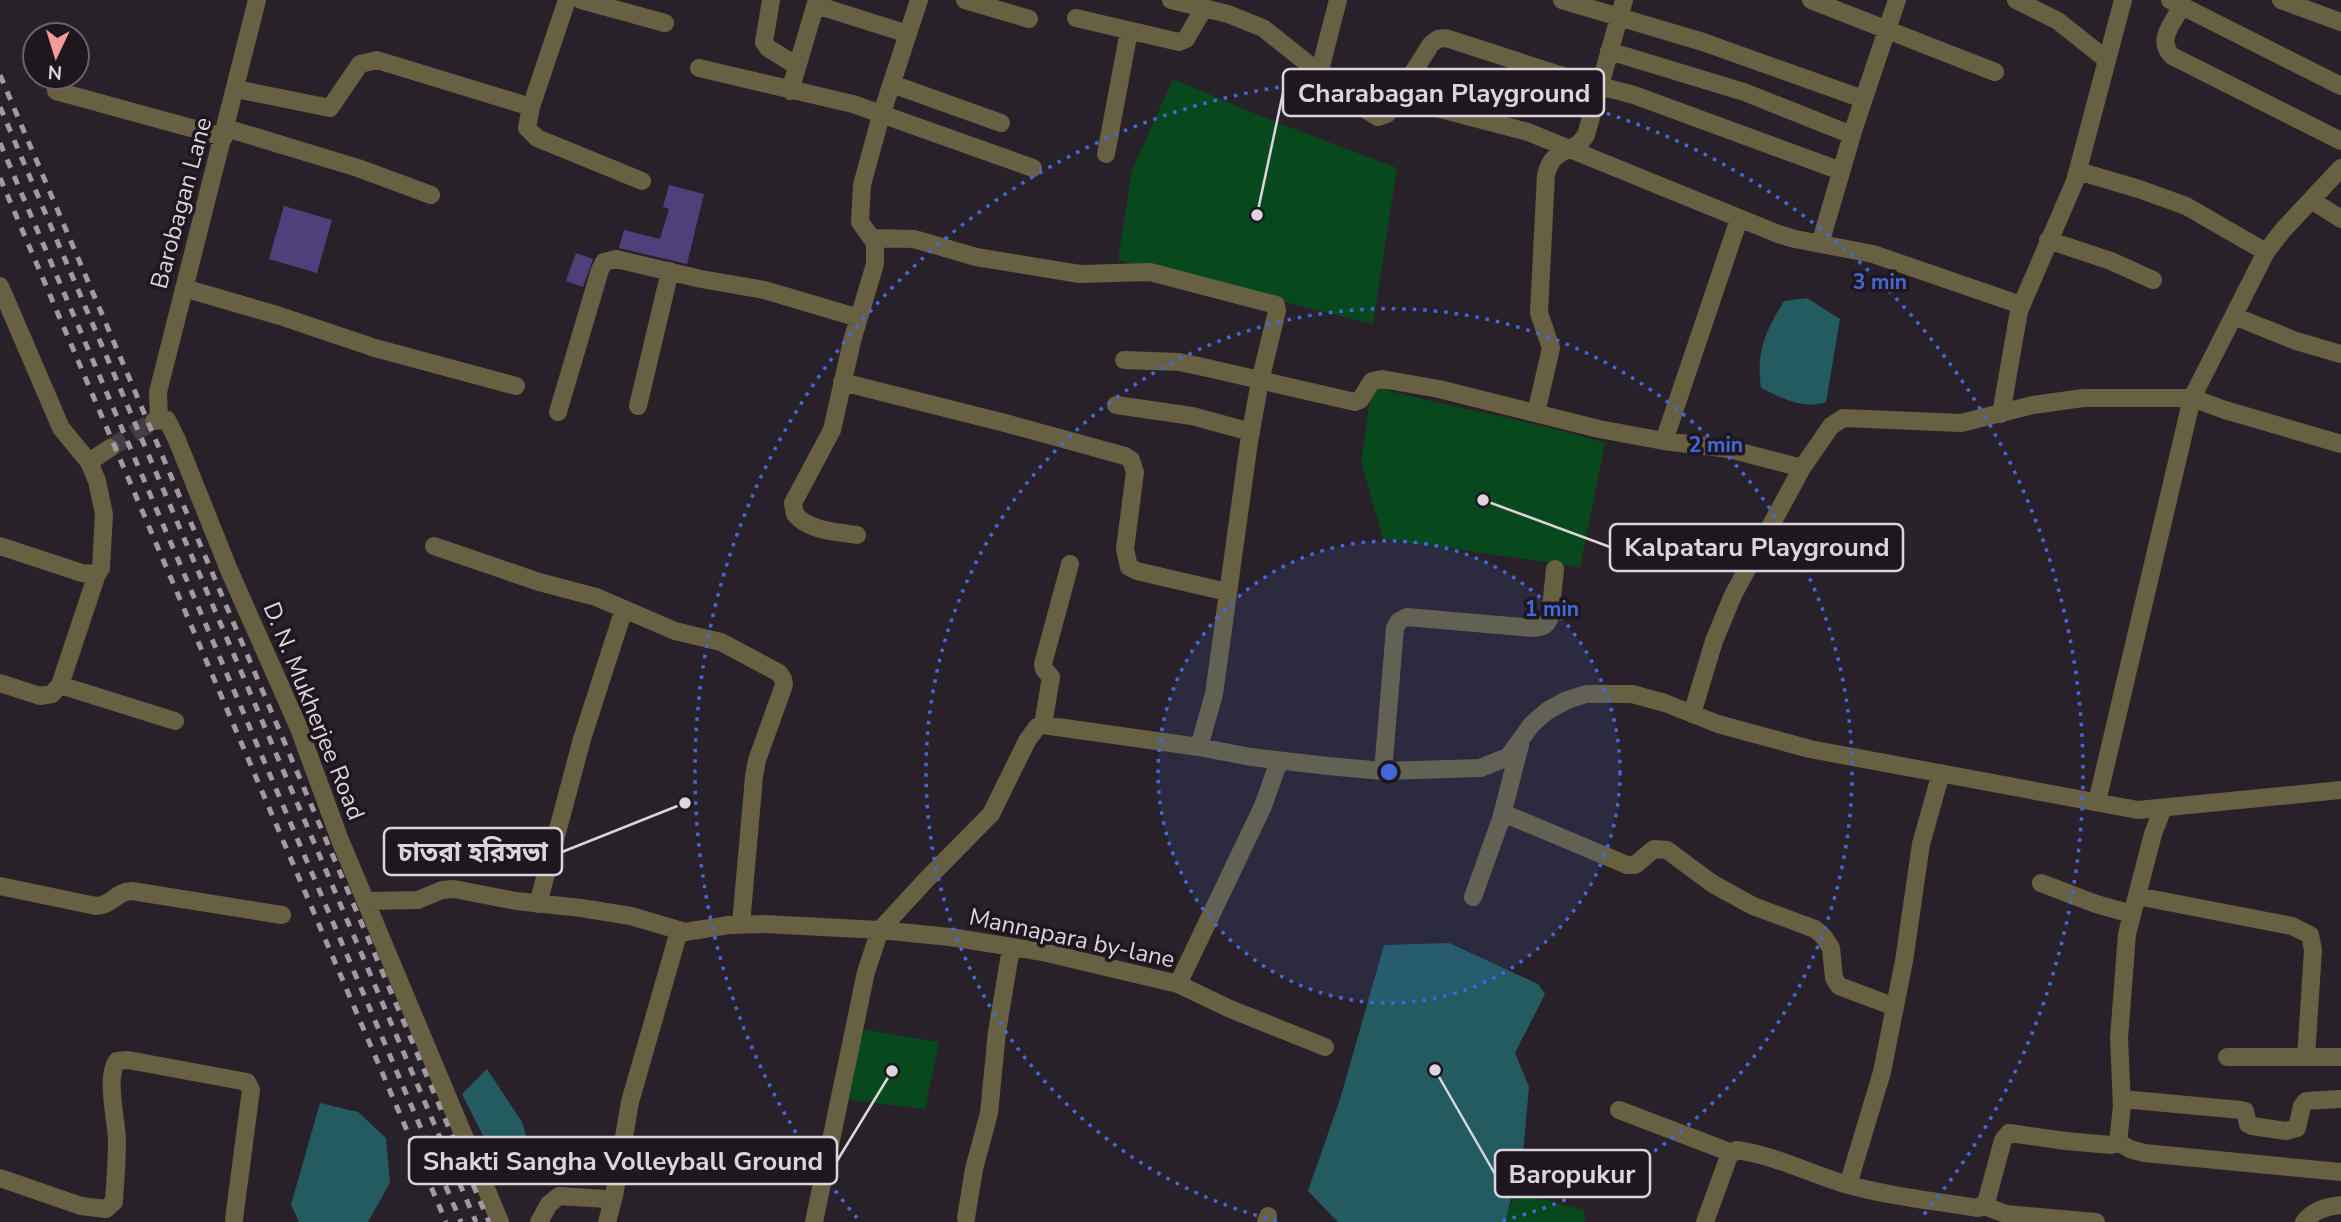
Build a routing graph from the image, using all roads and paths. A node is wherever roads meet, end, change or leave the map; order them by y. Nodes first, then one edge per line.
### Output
1 (257, 0) edge
2 (567, 0) edge
3 (581, 0) edge
4 (771, 0) edge
5 (919, 0) edge
6 (965, 0) edge
7 (1171, 0) edge
8 (1338, 0) edge
9 (1562, 0) edge
10 (1811, 0) edge
11 (1897, 0) edge
12 (2016, 0) edge
13 (2123, 0) edge
14 (2281, 0) edge
15 (816, 2) edge
16 (2176, 3) edge
17 (1204, 8) junction
18 (1622, 8) edge
19 (1076, 18) dead end
20 (1029, 19) dead end
21 (2341, 22) edge
22 (665, 23) dead end
23 (1886, 29) junction
24 (1129, 31) junction
25 (908, 34) junction
26 (1609, 51) junction
27 (2107, 60) junction
28 (797, 66) junction
29 (699, 68) dead end
30 (1995, 72) dead end
31 (1320, 74) junction
32 (891, 84) junction
33 (1600, 86) junction
34 (2341, 86) edge
35 (236, 89) junction
36 (56, 91) dead end
37 (790, 91) junction
38 (1400, 93) junction
39 (1863, 99) junction
40 (531, 107) junction
41 (881, 114) junction
42 (1001, 123) dead end
43 (225, 132) junction
44 (1852, 135) junction
45 (2341, 141) edge
46 (1569, 148) junction
47 (1106, 154) dead end
48 (1033, 168) dead end
49 (2341, 168) edge
50 (1841, 171) junction
51 (2078, 172) junction
52 (642, 181) dead end
53 (431, 195) dead end
54 (2311, 200) junction
55 (1740, 219) junction
56 (2341, 219) edge
57 (872, 237) junction
58 (2048, 240) junction
59 (1820, 244) junction
60 (2266, 253) junction
61 (670, 271) junction
62 (2153, 280) dead end
63 (0, 286) edge
64 (184, 288) junction
65 (2021, 305) junction
66 (2234, 316) junction
67 (859, 318) junction
68 (2341, 354) edge
69 (1124, 360) dead end
70 (1260, 381) junction
71 (842, 382) junction
72 (516, 386) dead end
73 (2192, 398) junction
74 (1116, 405) dead end
75 (638, 406) dead end
76 (558, 412) dead end
77 (1535, 413) junction
78 (2001, 414) junction
79 (156, 420) joint
80 (1251, 432) junction
81 (1664, 441) junction
82 (2341, 444) edge
83 (110, 448) tunnel mouth
84 (89, 462) junction
85 (1802, 468) junction
86 (857, 535) dead end
87 (0, 546) edge
88 (434, 546) dead end
89 (1070, 564) dead end
90 (1555, 569) dead end
91 (97, 574) junction
92 (1227, 592) junction
93 (624, 609) junction
94 (0, 682) edge
95 (60, 685) junction
96 (1692, 714) junction
97 (175, 721) dead end
98 (1043, 725) junction
99 (1521, 738) junction
100 (1199, 747) junction
101 (1279, 761) junction
102 (1383, 771) junction
103 (1941, 773) junction
104 (2341, 790) edge
105 (2097, 802) junction
106 (2163, 808) junction
107 (1503, 813) junction
108 (2041, 883) dead end
109 (0, 886) edge
110 (2137, 896) junction
111 (1472, 897) dead end
112 (368, 901) junction
113 (538, 904) junction
114 (2132, 914) junction
115 (282, 915) dead end
116 (741, 924) junction
117 (880, 930) junction
118 (679, 931) junction
119 (1011, 948) junction
120 (1178, 984) junction
121 (1895, 1007) junction
122 (1325, 1047) dead end
123 (2227, 1057) dead end
124 (2306, 1057) junction
125 (2341, 1057) edge
126 (2122, 1099) junction
127 (2341, 1099) edge
128 (1619, 1110) dead end
129 (2118, 1142) junction
130 (1732, 1153) junction
131 (2341, 1172) edge
132 (0, 1178) edge
133 (1848, 1185) junction
134 (614, 1196) junction
135 (2341, 1205) edge
136 (1984, 1206) junction
137 (966, 1218) dead end
138 (234, 1219) dead end
139 (2054, 1220) edge
140 (500, 1222) edge
141 (539, 1222) edge
142 (607, 1222) edge
143 (814, 1222) edge
144 (1705, 1222) edge
145 (2096, 1222) edge
146 (2304, 1222) edge

1 - 35 street, Barobagan Lane
2 - 40 street
3 - 22 street
4 - 28 street
5 - 25 street
6 - 20 street
7 - 17 street
8 - 31 street
9 - 18 street
10 - 23 street
11 - 23 street
12 - 27 street
13 - 27 street
14 - 21 street
15 - 25 street
15 - 28 street
16 - 34 street
16 - 45 street
17 - 24 street
17 - 31 street
18 - 26 street
18 - 39 street
19 - 24 street
23 - 30 street
23 - 39 street
24 - 47 street
25 - 32 street
26 - 33 street
26 - 44 street
27 - 51 street
28 - 37 street
29 - 37 street
31 - 38 street
32 - 41 street
32 - 42 street
33 - 38 street
33 - 46 street
33 - 50 street
35 - 40 street
35 - 43 street, Barobagan Lane
36 - 43 street
37 - 41 street
38 - 46 street
39 - 44 street
40 - 52 street
41 - 48 street
41 - 57 street
43 - 53 street
43 - 64 street, Barobagan Lane
44 - 50 street
46 - 55 street
46 - 77 street
49 - 54 street
50 - 59 street
51 - 58 street
51 - 60 street
54 - 56 street
54 - 60 street
55 - 59 street
55 - 81 street
57 - 67 street
57 - 70 street
58 - 62 street
58 - 65 street
59 - 65 street
60 - 66 street
61 - 67 street
61 - 75 street
61 - 76 street
63 - 84 street
64 - 72 street
64 - 79 street, Barobagan Lane
65 - 78 street
66 - 68 street
66 - 73 street
67 - 71 street
69 - 70 street
70 - 77 street
70 - 80 street
71 - 86 street
71 - 92 street
73 - 78 street
73 - 82 street
73 - 105 street
74 - 80 street
77 - 81 street
78 - 85 street
79 - 112 street, D. N. Mukherjee Road
80 - 92 street
81 - 85 street
83 - 84 street
84 - 91 street
85 - 96 street
87 - 91 street
88 - 93 street
89 - 98 street
90 - 102 street
91 - 95 street
92 - 100 street
93 - 113 street
93 - 116 street
94 - 95 street
95 - 97 street
96 - 99 street
96 - 103 street
98 - 100 street
98 - 117 street
99 - 102 street
99 - 107 street
100 - 101 street
101 - 102 street
101 - 120 street
103 - 105 street
103 - 121 street
104 - 106 street
105 - 106 street
106 - 110 street
107 - 111 street
107 - 121 street
108 - 114 street
109 - 115 street
110 - 114 street
110 - 124 street
112 - 113 street
112 - 140 street, D. N. Mukherjee Road
113 - 118 street
114 - 126 street
116 - 117 street, Mannapara by-lane
116 - 118 street, Mannapara by-lane
117 - 119 street, Mannapara by-lane
117 - 143 street
118 - 134 street
119 - 120 street, Mannapara by-lane
119 - 137 street
120 - 122 street, Mannapara by-lane
121 - 133 street
123 - 124 street
124 - 125 street
126 - 127 street
126 - 129 street
128 - 130 street
129 - 131 street
129 - 136 street
130 - 133 street
130 - 144 street
132 - 138 street
133 - 136 street
134 - 141 street
134 - 142 street
135 - 146 street
136 - 139 street
139 - 145 street

